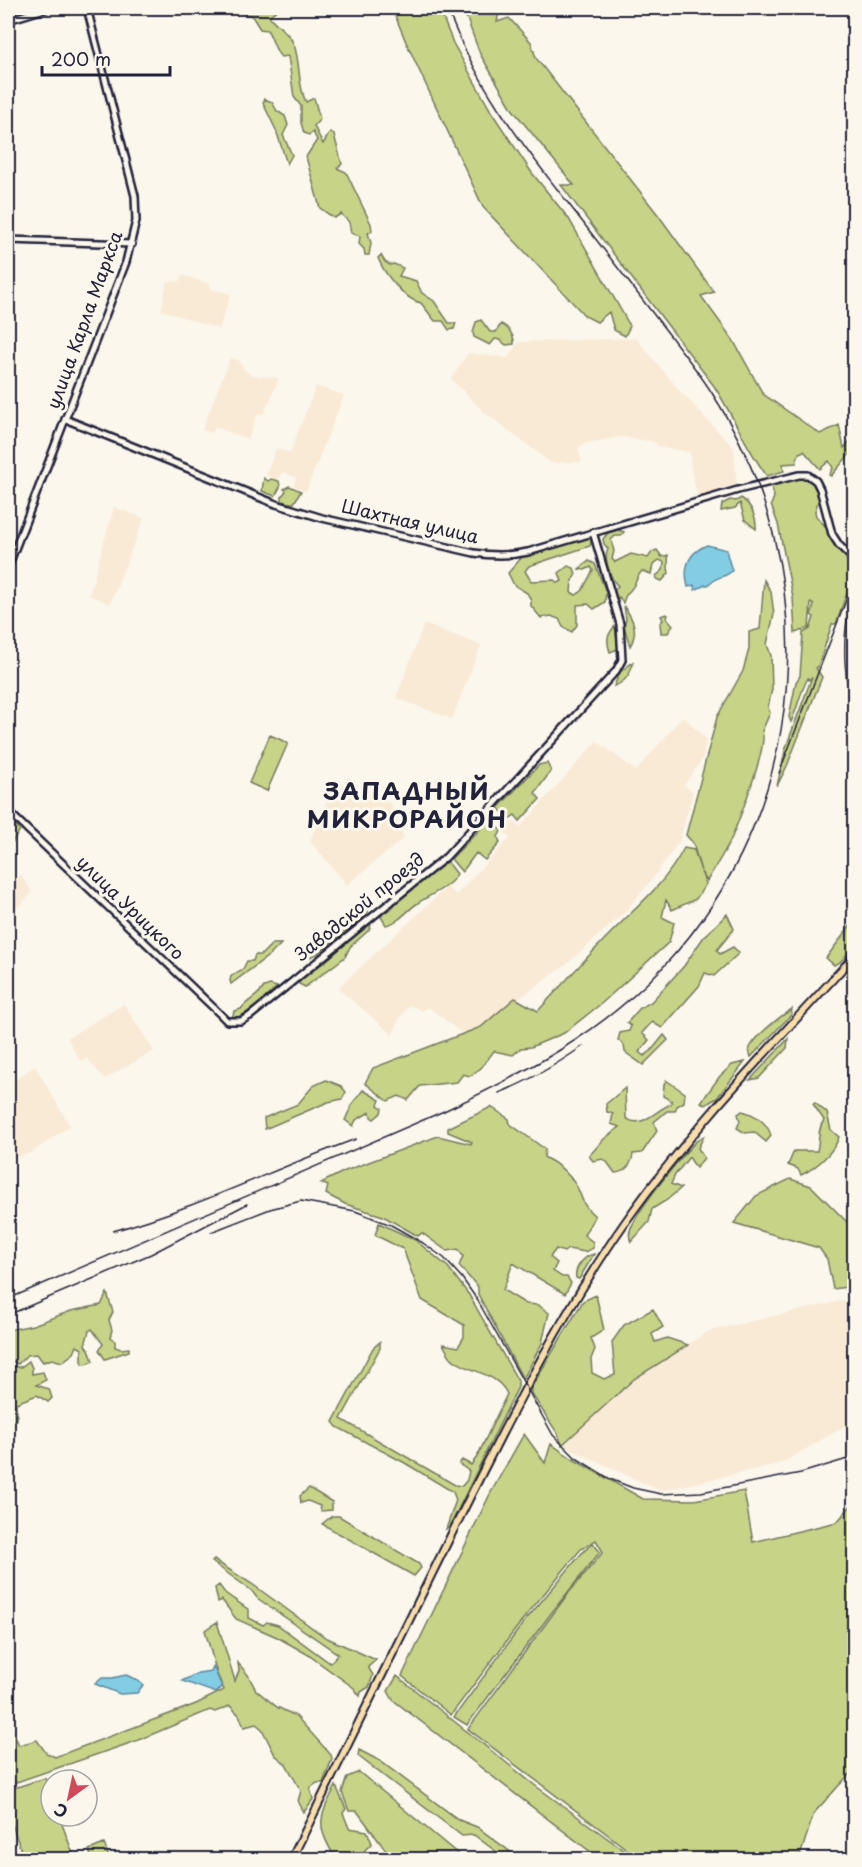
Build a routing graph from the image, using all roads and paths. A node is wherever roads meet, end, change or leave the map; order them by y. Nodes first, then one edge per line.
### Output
1 (48, 8) edge
2 (87, 8) edge
3 (8, 20) edge
4 (8, 240) edge
5 (132, 244) junction
6 (65, 418) junction
7 (593, 532) junction
8 (855, 560) edge
9 (8, 567) edge
10 (8, 811) edge
11 (855, 956) edge
12 (233, 1022) joint
13 (291, 1860) edge

1 - 3 street
2 - 5 street, улица Карла Маркса
4 - 5 street
5 - 6 street, улица Карла Маркса
6 - 7 street, Шахтная улица
6 - 9 street, улица Карла Маркса
7 - 8 street, Шахтная улица
7 - 12 street, Заводской проезд
10 - 12 street, улица Урицкого
11 - 13 main road

